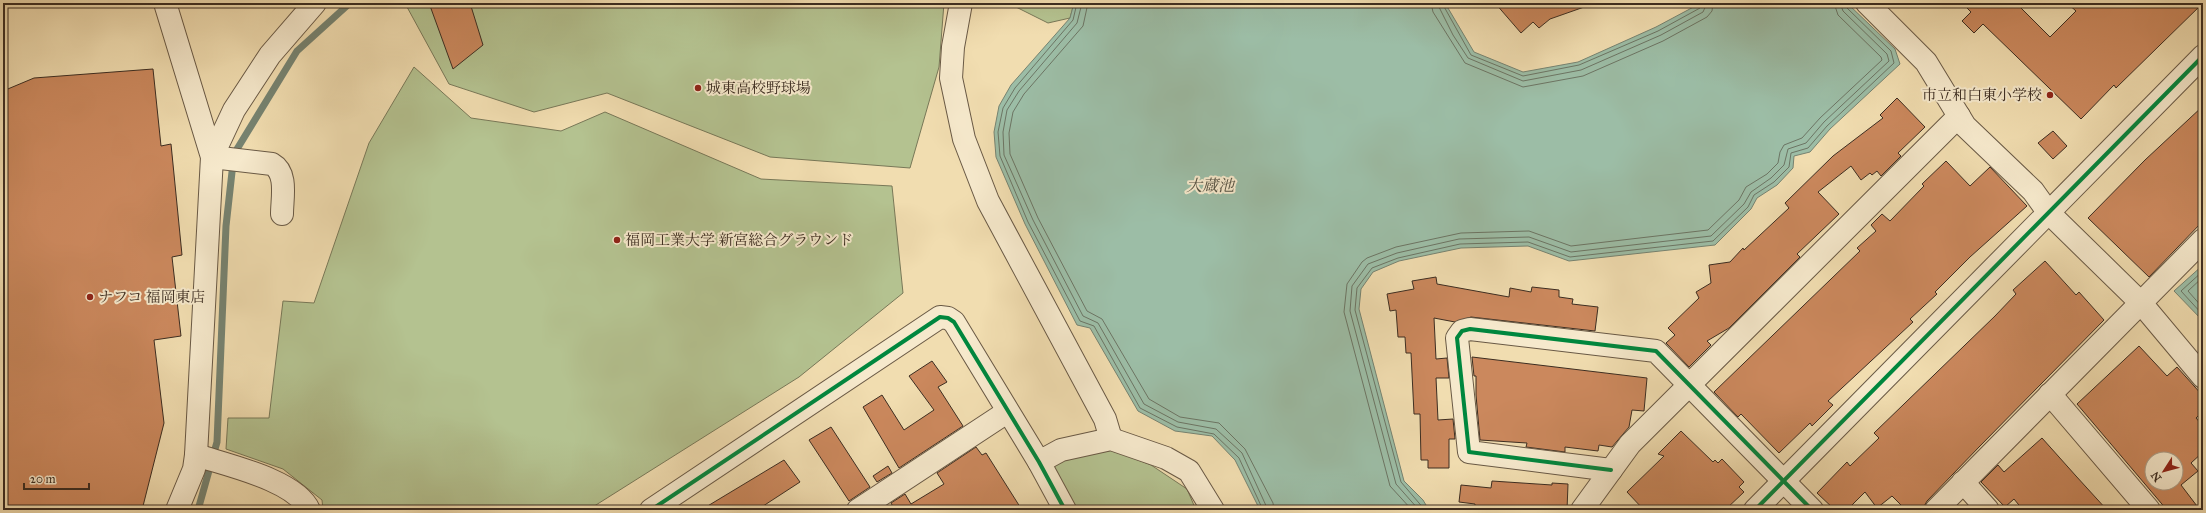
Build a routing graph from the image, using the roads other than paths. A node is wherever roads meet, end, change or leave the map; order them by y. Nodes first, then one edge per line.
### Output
1 (165, 3) edge
2 (315, 3) edge
3 (961, 3) edge
4 (1867, 3) edge
5 (2203, 56) edge
6 (1959, 116) junction
7 (212, 157) junction
8 (2048, 212) junction
9 (282, 214) dead end
10 (2203, 240) edge
11 (2141, 303) junction
12 (2203, 377) edge
13 (1689, 385) junction
14 (2050, 394) junction
15 (1008, 412) junction
16 (1111, 439) junction
17 (196, 455) junction
18 (1039, 462) junction
19 (1611, 470) junction
20 (1783, 481) junction
21 (1964, 482) junction
22 (1062, 509) edge
23 (177, 510) edge
24 (309, 510) edge
25 (651, 510) edge
26 (858, 510) edge
27 (1213, 510) edge
28 (1582, 510) edge
29 (1755, 510) edge
30 (1812, 510) edge
31 (1936, 510) edge
32 (1988, 510) edge
33 (2149, 510) edge

1 - 7 street
2 - 7 street
3 - 16 street
4 - 6 street
5 - 8 street
6 - 8 street
6 - 13 street
7 - 9 street
7 - 17 street
8 - 11 street
8 - 20 street
10 - 11 street
11 - 12 street
11 - 14 street
13 - 19 street
13 - 19 street
13 - 20 street
14 - 21 street
14 - 33 street
15 - 18 street
15 - 25 street
15 - 26 street
16 - 18 street
16 - 27 street
17 - 23 street
17 - 24 street
18 - 22 street
19 - 28 street
20 - 29 street
20 - 30 street
21 - 31 street
21 - 32 street

